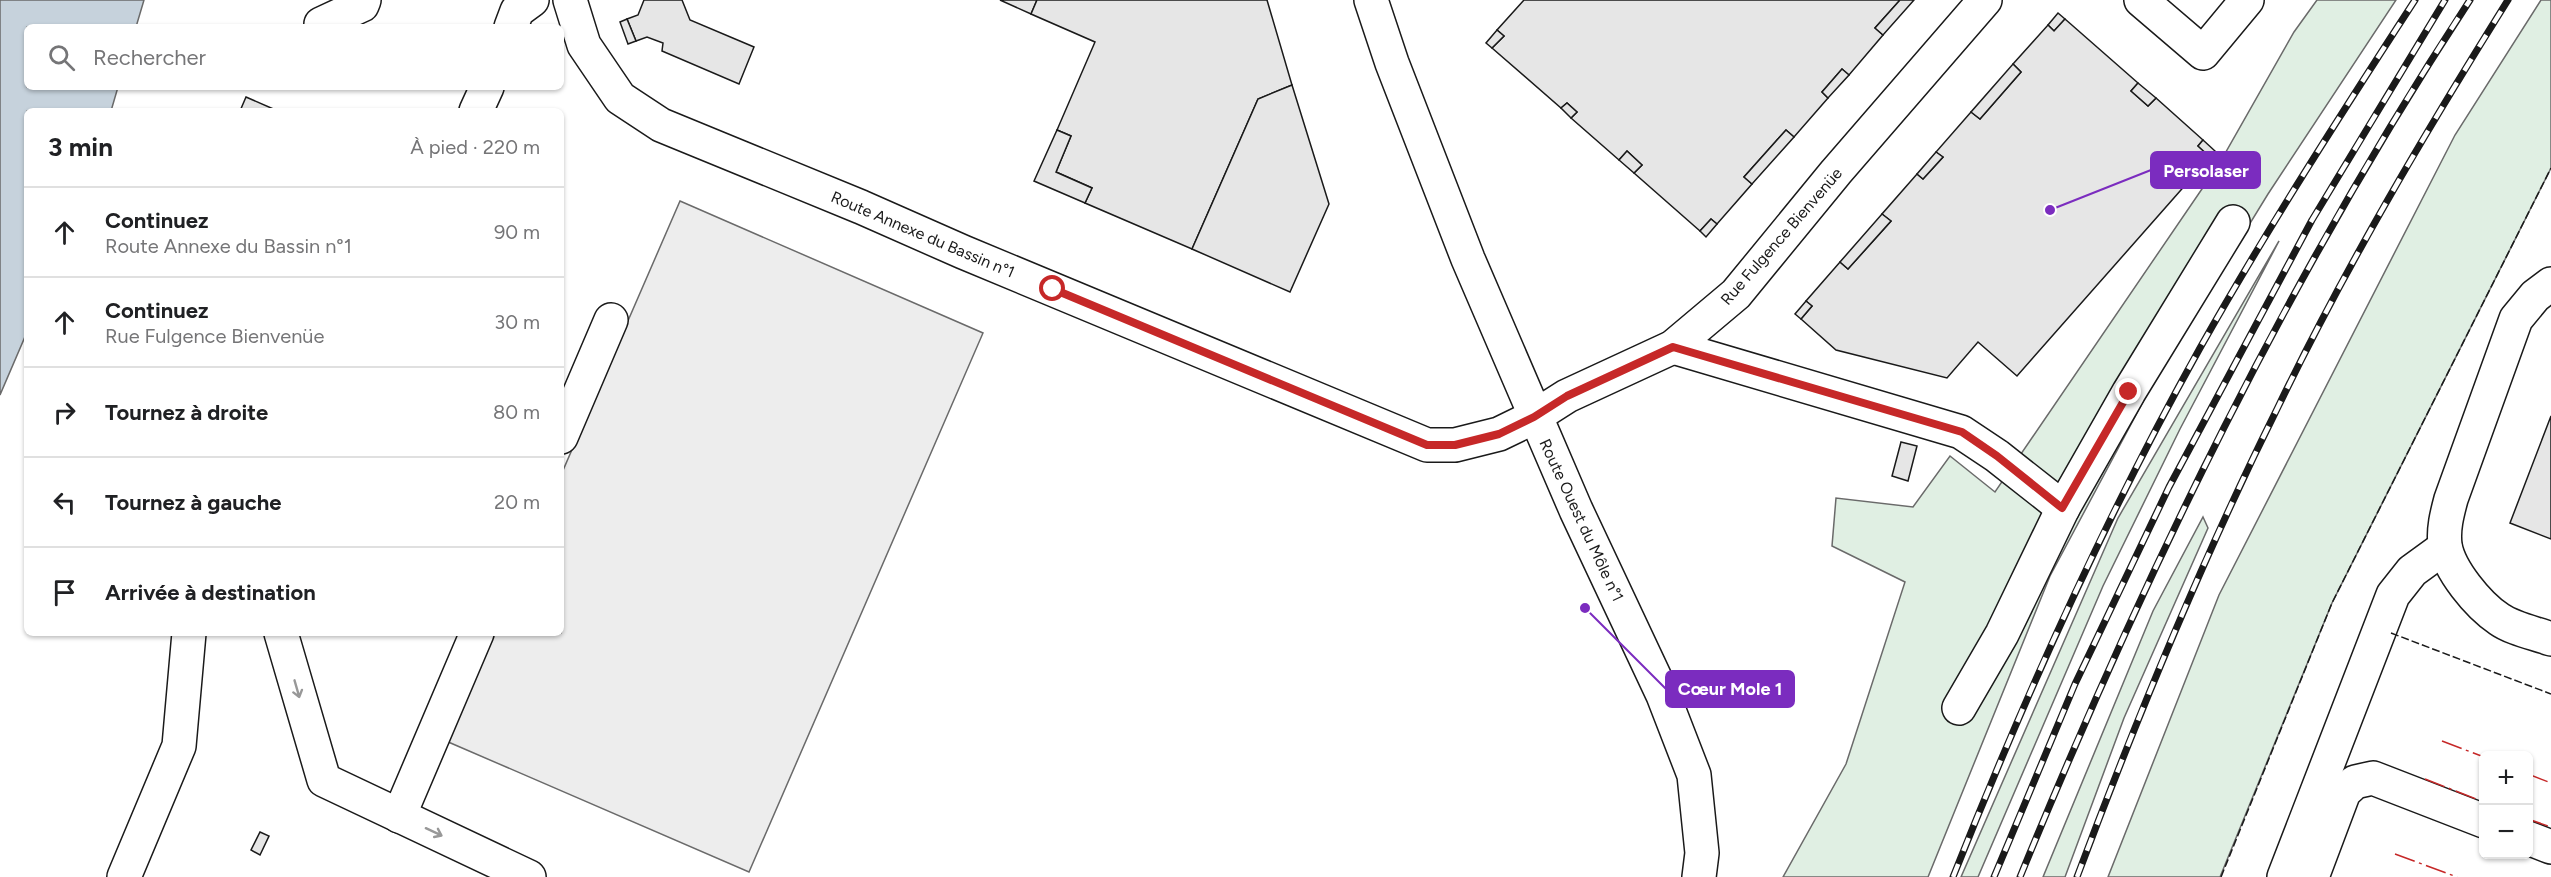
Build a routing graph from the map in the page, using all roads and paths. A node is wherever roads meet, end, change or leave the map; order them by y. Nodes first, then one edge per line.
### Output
1 (364, 0) edge
2 (532, 0) edge
3 (570, 0) edge
4 (1371, 0) edge
5 (1985, 0) edge
6 (2141, 0) edge
7 (2247, 0) edge
8 (321, 24) dead end
9 (512, 24) edge
10 (485, 90) edge
11 (477, 108) edge
12 (2233, 222) dead end
13 (2551, 284) edge
14 (611, 320) dead end
15 (1673, 347) junction
16 (1534, 417) junction
17 (564, 430) edge
18 (2062, 508) junction
19 (2445, 547) junction
20 (189, 636) edge
21 (282, 636) edge
22 (476, 636) edge
23 (2551, 639) edge
24 (1959, 708) dead end
25 (399, 816) junction
26 (2479, 819) edge
27 (2533, 840) edge
28 (2551, 847) edge
29 (124, 877) edge
30 (529, 877) edge
31 (1699, 877) edge
32 (2284, 877) edge
33 (2312, 877) edge

1 - 8 street
2 - 9 street
3 - 16 street, Route Annexe du Bassin n°1
4 - 16 street, Route Ouest du Môle n°1
5 - 15 street, Rue Fulgence Bienvenüe
6 - 7 street
10 - 11 street
12 - 18 street
13 - 19 street
14 - 17 street
15 - 16 street, Rue Fulgence Bienvenüe
15 - 18 street
16 - 31 street, Route Ouest du Môle n°1
18 - 24 street
19 - 23 street
19 - 32 street
20 - 29 street
21 -> 25 street
22 - 25 street
25 -> 30 street
26 - 33 street
27 - 28 street

